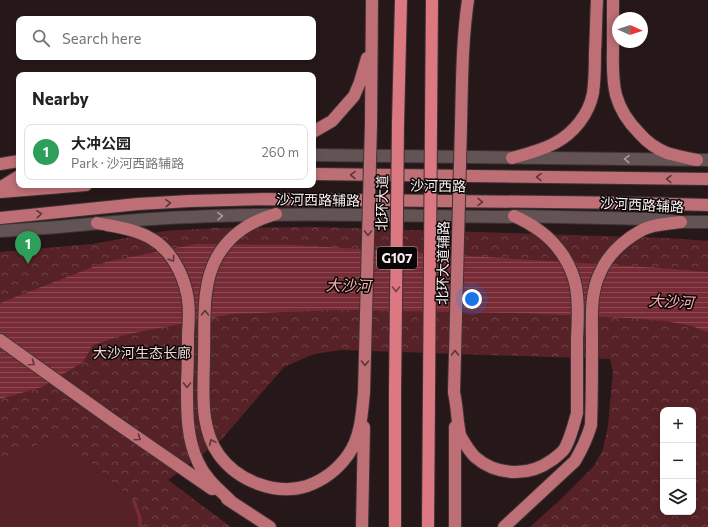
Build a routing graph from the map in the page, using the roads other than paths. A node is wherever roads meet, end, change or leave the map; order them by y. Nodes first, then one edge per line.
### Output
1 (372, 0) edge
2 (401, 0) edge
3 (432, 0) edge
4 (468, 0) edge
5 (597, 0) edge
6 (614, 0) edge
7 (372, 36) junction
8 (316, 130) edge
9 (316, 155) edge
10 (512, 158) junction
11 (703, 160) edge
12 (16, 162) edge
13 (0, 164) edge
14 (316, 174) edge
15 (16, 178) edge
16 (708, 179) edge
17 (0, 188) edge
18 (49, 188) edge
19 (0, 192) edge
20 (708, 205) edge
21 (276, 214) junction
22 (514, 216) junction
23 (0, 218) edge
24 (681, 222) junction
25 (708, 222) edge
26 (97, 223) junction
27 (0, 231) edge
28 (0, 340) edge
29 (364, 392) junction
30 (454, 392) junction
31 (233, 503) junction
32 (270, 527) edge
33 (362, 527) edge
34 (395, 527) edge
35 (428, 527) edge
36 (456, 527) edge
37 (504, 527) edge

1 - 7 main road
2 -> 34 highway, 北环大道 / G107, bridge
3 - 35 highway, G107, bridge
30 -> 4 main road, 北环大道辅路, bridge
5 - 10 main road
6 - 11 main road
7 - 8 main road
7 -> 29 main road, bridge
9 - 10 main road
11 -> 10 main road
12 - 13 main road
16 -> 14 main road, 沙河西路
15 - 17 main road
18 - 19 main road
23 -> 20 main road, 沙河西路
21 - 22 main road, 沙河西路辅路
26 -> 21 main road, 沙河西路辅路
29 -> 21 main road
22 - 24 main road, 沙河西路辅路
22 - 30 main road
24 - 25 main road, 沙河西路辅路
24 - 37 main road
26 - 27 main road, 沙河西路辅路
26 -> 31 main road
28 -> 31 main road
29 - 33 main road
30 - 36 main road, 北环大道辅路
31 - 32 main road

